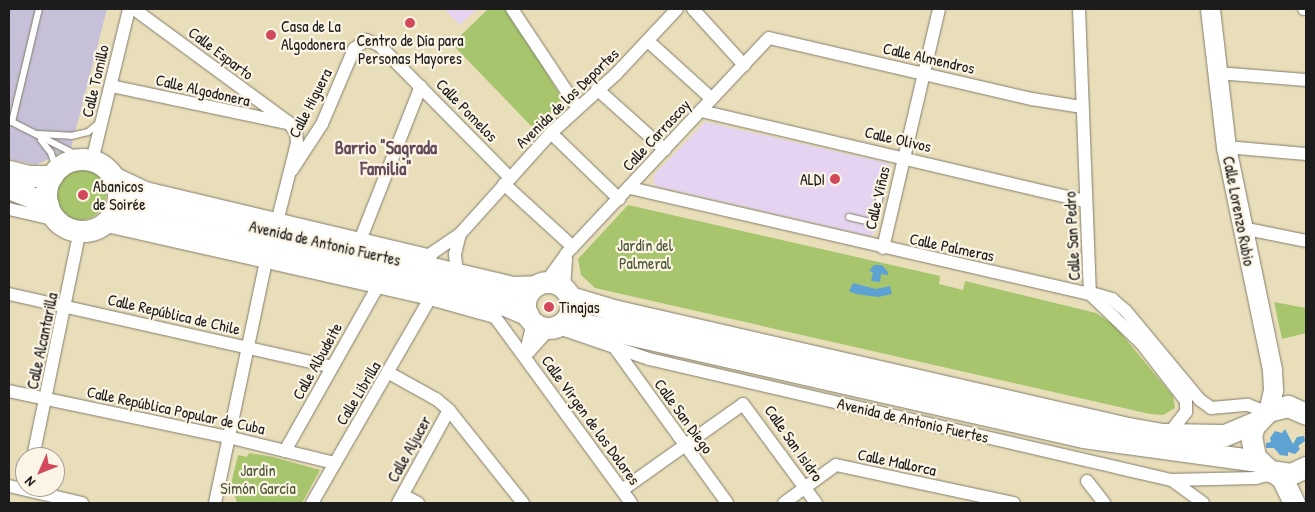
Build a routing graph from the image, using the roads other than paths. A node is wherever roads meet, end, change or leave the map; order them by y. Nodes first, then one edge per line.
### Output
1 (38, 9) edge
2 (128, 9) edge
3 (134, 9) edge
4 (512, 9) edge
5 (678, 9) edge
6 (693, 9) edge
7 (939, 9) edge
8 (1079, 9) edge
9 (1210, 9) edge
10 (769, 38) joint
11 (648, 41) junction
12 (379, 45) joint
13 (744, 65) junction
14 (923, 73) junction
15 (1217, 73) junction
16 (1306, 80) edge
17 (110, 86) junction
18 (421, 86) junction
19 (597, 89) junction
20 (712, 99) junction
21 (577, 107) junction
22 (1082, 107) junction
23 (701, 112) junction
24 (102, 120) junction
25 (10, 121) edge
26 (289, 123) junction
27 (29, 133) junction
28 (551, 133) junction
29 (38, 137) junction
30 (1226, 147) junction
31 (665, 150) junction
32 (1306, 154) edge
33 (903, 156) junction
34 (94, 163) junction
35 (292, 170) junction
36 (9, 171) edge
37 (54, 173) junction
38 (507, 181) junction
39 (883, 181) dead end
40 (9, 188) edge
41 (118, 188) junction
42 (630, 188) junction
43 (619, 199) junction
44 (1086, 201) junction
45 (9, 209) edge
46 (52, 212) junction
47 (849, 217) dead end
48 (106, 221) junction
49 (1242, 228) junction
50 (80, 231) junction
51 (460, 234) junction
52 (361, 238) junction
53 (271, 241) junction
54 (1306, 241) edge
55 (883, 248) junction
56 (570, 251) junction
57 (424, 260) junction
58 (457, 274) junction
59 (377, 288) junction
60 (554, 288) junction
61 (9, 294) edge
62 (1090, 294) junction
63 (430, 299) junction
64 (66, 305) junction
65 (495, 317) joint
66 (546, 322) junction
67 (247, 347) junction
68 (615, 348) junction
69 (525, 356) junction
70 (332, 367) junction
71 (1272, 370) junction
72 (389, 373) junction
73 (9, 391) edge
74 (46, 400) junction
75 (1304, 409) edge
76 (449, 410) junction
77 (1263, 415) junction
78 (1169, 434) junction
79 (228, 437) junction
80 (683, 444) junction
81 (35, 447) edge
82 (285, 451) junction
83 (1258, 461) junction
84 (335, 463) junction
85 (1304, 469) edge
86 (1275, 473) junction
87 (1171, 480) junction
88 (1088, 481) dead end
89 (805, 488) junction
90 (622, 490) junction
91 (60, 497) edge
92 (400, 499) edge
93 (974, 501) edge
94 (82, 503) edge
95 (214, 503) edge
96 (312, 503) edge
97 (418, 503) edge
98 (523, 503) edge
99 (631, 503) edge
100 (728, 503) edge
101 (784, 503) edge
102 (816, 503) edge
103 (1014, 503) edge
104 (1104, 503) edge
105 (1203, 503) edge
106 (1295, 503) edge

1 - 25 lane
2 - 17 street, Calle Tomillo
3 - 26 street, Calle Esparto
4 - 21 street
5 - 11 street, Avenida de los Deportes
6 - 13 street
7 - 14 street, Calle Viñas
8 - 22 street, Calle San Pedro
9 - 15 main road, Calle Lorenzo Rubio
10 - 13 street, Calle Carrascoy
10 - 14 street, Calle Almendros
11 - 19 street, Avenida de los Deportes
11 - 20 street
12 - 18 street, Calle Pomelos
12 - 35 street, Calle Higuera
13 - 20 street, Calle Carrascoy
14 - 22 street, Calle Almendros
14 - 33 street, Calle Viñas
15 - 16 street
15 - 30 main road, Calle Lorenzo Rubio
17 - 24 street, Calle Tomillo
17 - 26 street, Calle Algodonera
18 - 38 street, Calle Pomelos
18 - 52 street
19 - 21 street, Avenida de los Deportes
19 - 31 street
20 - 23 street, Calle Carrascoy
21 - 28 street, Avenida de los Deportes
22 - 44 street, Calle San Pedro
23 - 31 street, Calle Carrascoy
23 - 33 street, Calle Olivos
24 - 27 lane
24 - 34 street, Calle Tomillo
25 - 27 lane
26 - 35 street, Calle Higuera
27 - 29 lane
28 - 38 street, Avenida de los Deportes
28 - 43 street
29 - 34 lane
29 - 37 lane
30 - 32 street
30 - 49 main road, Calle Lorenzo Rubio
31 - 42 street, Calle Carrascoy
33 - 44 street, Calle Olivos
33 - 55 street, Calle Viñas
34 - 37 main road
34 - 41 main road
34 - 53 street, Avenida de Antonio Fuertes
35 - 53 street, Calle Higuera
36 - 37 main road
37 - 46 main road
38 - 51 street, Avenida de los Deportes
38 - 56 street, Calle Pomelos
39 - 47 lane
40 - 46 main road
41 - 48 main road
41 - 53 main road, Avenida de Antonio Fuertes
42 - 43 street, Calle Carrascoy
42 - 55 street, Calle Palmeras
43 - 56 street, Calle Carrascoy
44 - 62 street, Calle San Pedro
45 - 46 street
46 - 50 main road
48 - 50 main road
48 - 53 main road, Avenida de Antonio Fuertes
49 - 54 street
49 - 71 main road, Calle Lorenzo Rubio
50 - 64 street, Calle Alcantarilla
51 - 57 street, Avenida de los Deportes
51 - 58 street
52 - 53 street, Avenida de Antonio Fuertes
52 - 57 street, Avenida de Antonio Fuertes
53 - 57 main road, Avenida de Antonio Fuertes
53 - 59 street, Avenida de Antonio Fuertes
53 - 66 main road, Avenida de Antonio Fuertes
53 - 67 street, Calle Higuera
55 - 62 street, Calle Palmeras
56 - 60 street
56 - 60 street, Calle Carrascoy
57 - 58 main road, Avenida de Antonio Fuertes
58 - 60 main road, Avenida de Antonio Fuertes
59 - 63 street, Avenida de Antonio Fuertes
59 - 70 street, Calle Albudeite
60 - 66 main road
60 - 66 main road
60 - 78 main road, Avenida de Antonio Fuertes
61 - 64 street, Calle República de Chile
62 - 77 street, Calle San Pedro
62 - 78 street
63 - 65 street, Avenida de Antonio Fuertes
63 - 72 street, Calle Librilla
64 - 67 street, Calle República de Chile
64 - 74 street, Calle Alcantarilla
65 - 69 street, Calle Virgen de los Dolores
66 - 68 street, Avenida de Antonio Fuertes
66 - 69 street, Calle Virgen de los Dolores
66 - 69 street, Calle Virgen de los Dolores
66 - 83 main road, Avenida de Antonio Fuertes
67 - 70 street, Calle República de Chile
67 - 79 street, Calle Higuera
68 - 80 street, Calle San Diego
68 - 87 street, Avenida de Antonio Fuertes
69 - 90 street, Calle Virgen de los Dolores
70 - 82 street, Calle Albudeite
71 - 75 main road
71 - 77 main road, Calle Lorenzo Rubio
72 - 76 street
72 - 84 street, Calle Librilla
73 - 74 street, Calle República Popular de Cuba
74 - 79 street, Calle República Popular de Cuba
74 - 81 street, Calle Alcantarilla
75 - 77 main road, Avenida de Antonio Fuertes
76 - 92 street, Calle Aljucer
76 - 98 street
77 - 78 main road, Avenida de Antonio Fuertes
77 - 83 main road
79 - 82 street, Calle República Popular de Cuba
79 - 95 street, Calle Higuera
80 - 89 street, Calle San Isidro
80 - 90 street
80 - 100 street, Calle San Diego
82 - 84 street, Calle República Popular de Cuba
83 - 86 main road
84 - 96 street, Calle Librilla
85 - 86 main road
85 - 106 main road
86 - 87 street, Avenida de Antonio Fuertes
86 - 106 main road
87 - 105 street
88 - 104 street
89 - 93 street, Calle Mallorca
89 - 101 street, Calle Mallorca
89 - 102 street, Calle San Isidro
90 - 99 street, Calle Virgen de los Dolores
91 - 94 street
92 - 97 street
93 - 103 street, Calle Mallorca

